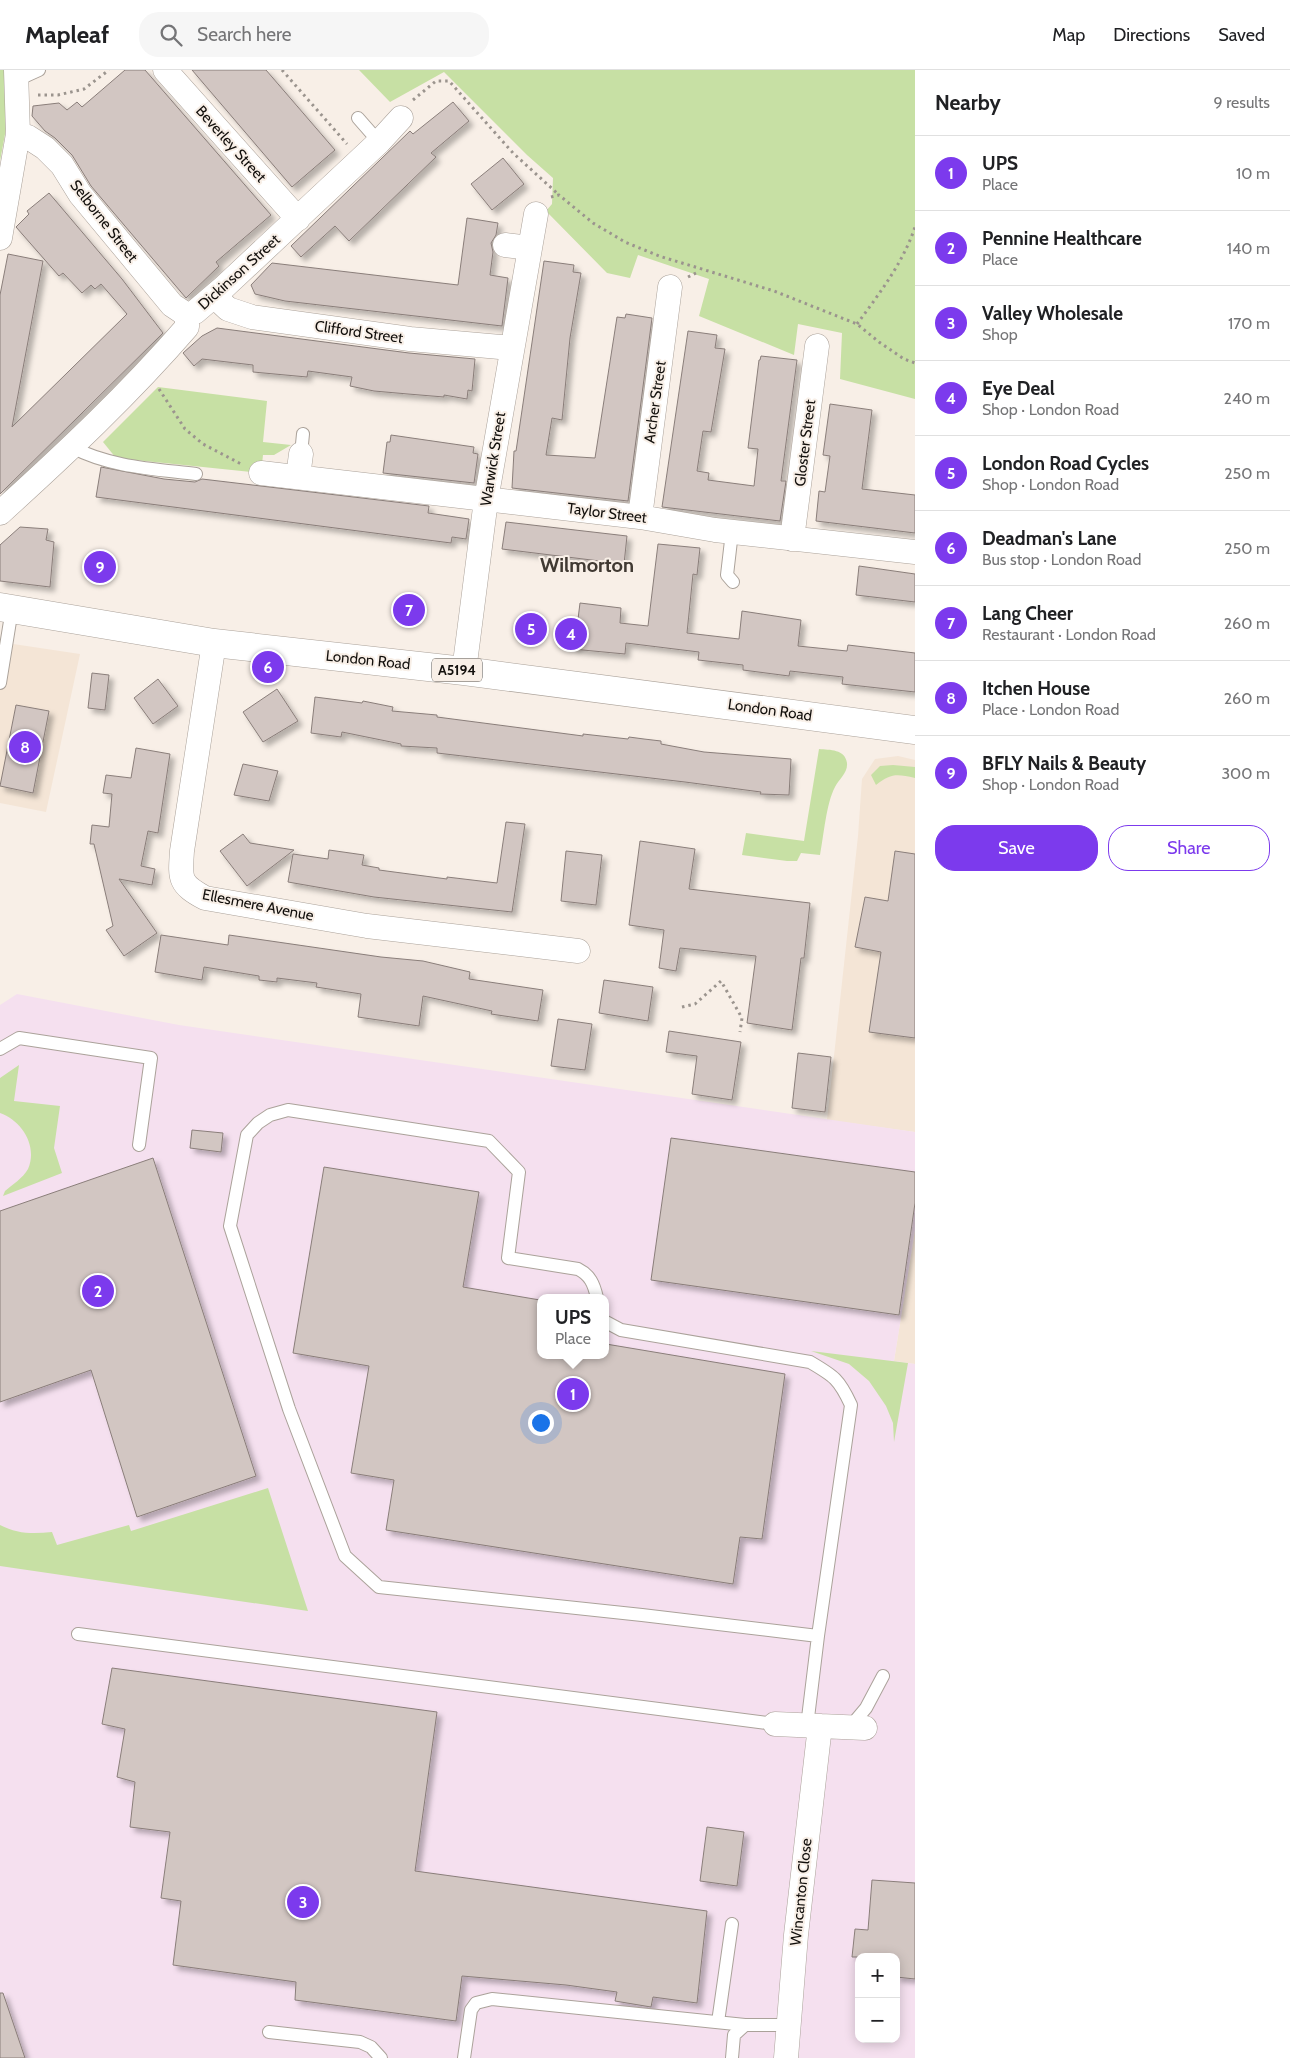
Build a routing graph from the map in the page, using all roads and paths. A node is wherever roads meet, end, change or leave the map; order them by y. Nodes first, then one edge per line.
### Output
1 (38, 70) edge
2 (110, 70) edge
3 (165, 70) edge
4 (282, 70) edge
5 (17, 82) edge
6 (358, 118) dead end
7 (402, 118) joint
8 (18, 134) junction
9 (379, 142) junction
10 (360, 159) junction
11 (559, 195) junction
12 (539, 206) joint
13 (298, 218) junction
14 (915, 227) edge
15 (0, 238) edge
16 (504, 245) dead end
17 (530, 248) junction
18 (670, 287) dead end
19 (214, 296) junction
20 (187, 315) junction
21 (857, 324) junction
22 (817, 346) dead end
23 (511, 348) junction
24 (915, 363) edge
25 (149, 370) junction
26 (302, 444) dead end
27 (72, 447) junction
28 (261, 473) joint
29 (196, 474) dead end
30 (298, 477) junction
31 (486, 500) junction
32 (0, 513) edge
33 (640, 517) junction
34 (732, 532) junction
35 (792, 539) junction
36 (915, 552) edge
37 (733, 582) dead end
38 (6, 608) edge
39 (214, 643) junction
40 (2, 654) edge
41 (464, 671) junction
42 (0, 683) edge
43 (915, 730) edge
44 (578, 951) dead end
45 (682, 1007) dead end
46 (740, 1032) dead end
47 (0, 1049) edge
48 (139, 1146) dead end
49 (596, 1294) edge
50 (609, 1324) edge
51 (78, 1634) dead end
52 (818, 1636) junction
53 (884, 1676) dead end
54 (775, 1724) joint
55 (814, 1726) junction
56 (858, 1727) joint
57 (732, 1924) dead end
58 (718, 2022) junction
59 (789, 2024) junction
60 (745, 2025) junction
61 (269, 2032) dead end
62 (381, 2058) edge
63 (464, 2058) edge
64 (732, 2058) edge
65 (786, 2058) edge

1 - 5 lane
2 - 5 path
3 - 13 street, Beverley Street
4 - 10 path
5 - 8 street
6 - 9 lane
7 - 9 street, Dickinson Street
7 - 11 path
8 - 15 street
8 - 20 street, Selborne Street
9 - 10 street, Dickinson Street
10 - 13 street, Dickinson Street
11 - 12 path
11 - 21 path
12 - 17 street, Warwick Street
13 - 19 street, Dickinson Street
14 - 21 path
16 - 17 street
17 - 23 street, Warwick Street
18 - 33 street, Archer Street
19 - 20 street, Dickinson Street
19 - 23 street, Clifford Street
20 - 25 street, Dickinson Street
21 - 24 path
22 - 35 street, Gloster Street
23 - 31 street, Warwick Street
25 - 27 street, Dickinson Street
25 - 28 path
26 - 30 street
27 - 29 lane
27 - 32 street, Dickinson Street
28 - 30 street, Taylor Street
30 - 31 street, Taylor Street
31 - 33 street, Taylor Street
31 - 41 street, Warwick Street
33 - 34 street, Taylor Street
34 - 35 street, Taylor Street
34 - 37 lane
35 - 36 street, Taylor Street
38 - 39 main road, London Road / A5194
38 - 40 lane
39 - 41 main road, London Road / A5194
39 - 44 street, Ellesmere Avenue
40 - 42 lane
41 - 43 main road, London Road / A5194
45 - 46 path
47 - 48 lane
49 - 52 lane
50 - 52 lane
51 - 54 lane
52 - 55 lane
53 - 56 lane
54 - 55 street
55 - 56 street
55 - 59 street, Wincanton Close
57 - 58 lane
58 - 60 lane
58 - 63 lane
59 - 60 lane
59 - 65 street, Wincanton Close
60 - 64 lane
61 - 62 lane

